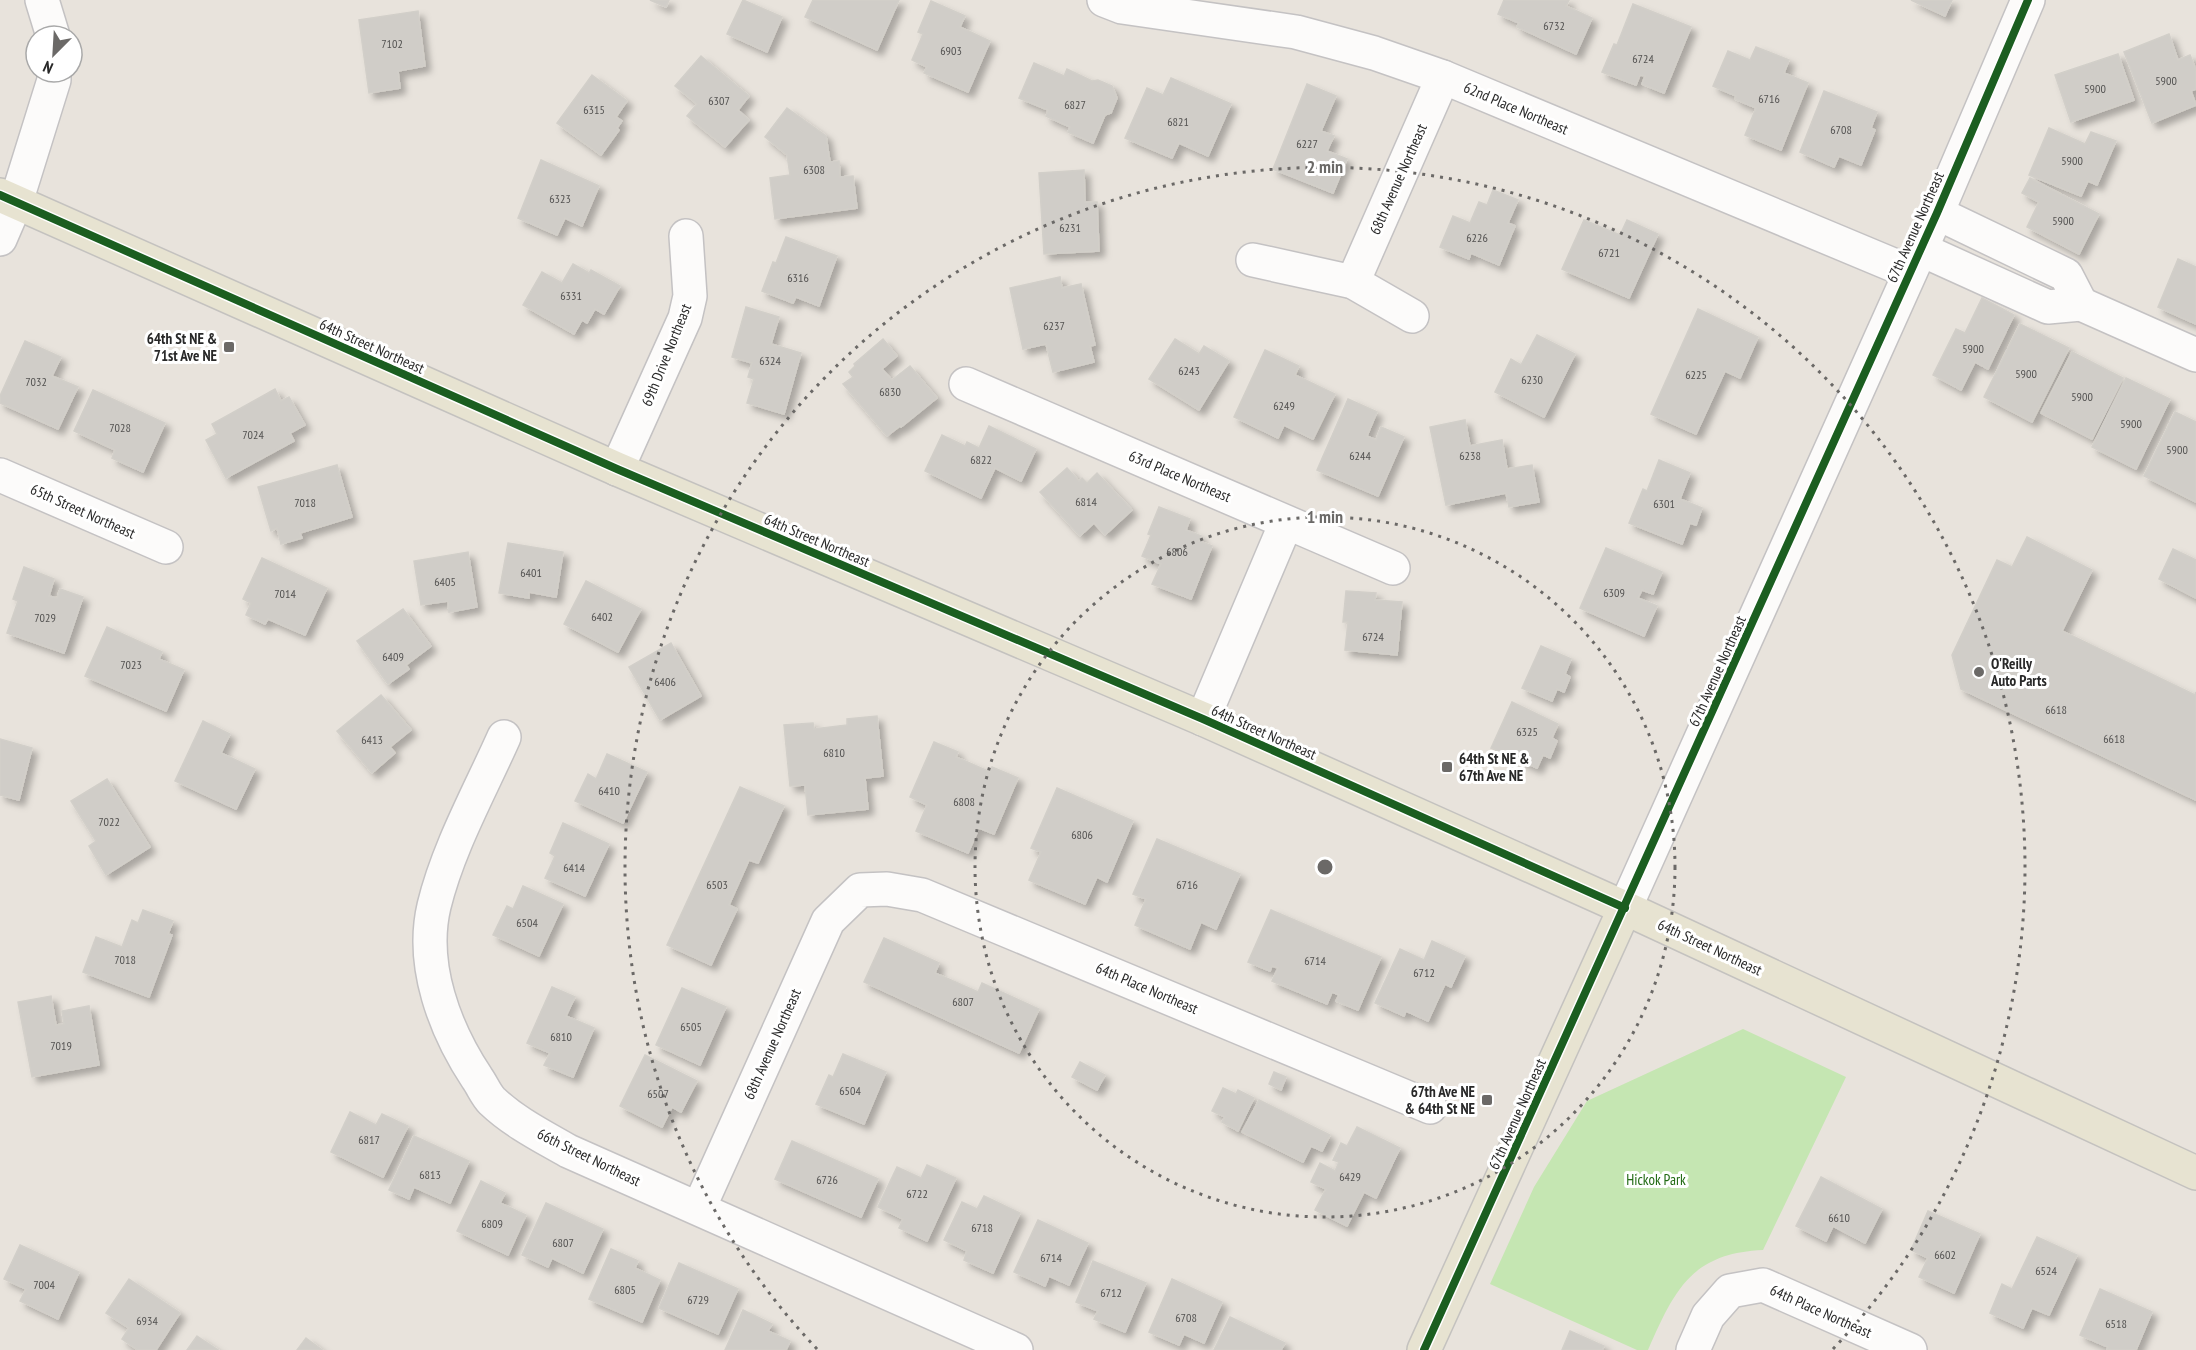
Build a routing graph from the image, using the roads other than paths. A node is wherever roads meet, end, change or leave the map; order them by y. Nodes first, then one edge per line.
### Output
1 (42, 0) edge
2 (1104, 0) edge
3 (2028, 0) edge
4 (49, 24) edge
5 (1443, 77) junction
6 (53, 84) edge
7 (8, 199) edge
8 (1936, 213) junction
9 (686, 236) dead end
10 (0, 239) edge
11 (1253, 260) dead end
12 (1915, 261) junction
13 (1353, 282) junction
14 (2081, 304) junction
15 (1412, 316) dead end
16 (2196, 355) edge
17 (966, 384) dead end
18 (617, 469) junction
19 (0, 475) edge
20 (1286, 523) junction
21 (166, 547) dead end
22 (1393, 568) dead end
23 (1203, 719) junction
24 (504, 737) dead end
25 (860, 890) joint
26 (1625, 908) junction
27 (1430, 1107) dead end
28 (2196, 1173) edge
29 (699, 1208) junction
30 (1016, 1350) edge
31 (1424, 1350) edge
32 (1693, 1350) edge
33 (1910, 1350) edge

1 - 4 street
2 - 5 street, 62nd Place Northeast
3 - 8 street, 67th Avenue Northeast
5 - 12 street, 62nd Place Northeast
5 - 13 street, 68th Avenue Northeast
6 - 7 street
7 - 10 street
7 - 18 main road, 64th Street Northeast
8 - 12 street, 67th Avenue Northeast
8 - 14 street
9 - 18 street, 69th Drive Northeast
11 - 13 street
12 - 14 street, 62nd Place Northeast
12 - 26 street, 67th Avenue Northeast
13 - 15 street
14 - 16 street
17 - 20 street, 63rd Place Northeast
18 - 23 main road, 64th Street Northeast
19 - 21 street, 65th Street Northeast
20 - 22 street, 63rd Place Northeast
20 - 23 street
23 - 26 main road, 64th Street Northeast
24 - 29 street, 66th Street Northeast
25 - 27 street, 64th Place Northeast
25 - 29 street, 68th Avenue Northeast
26 - 28 main road, 64th Street Northeast
26 - 31 main road, 67th Avenue Northeast
29 - 30 street, 66th Street Northeast
32 - 33 street, 64th Place Northeast

